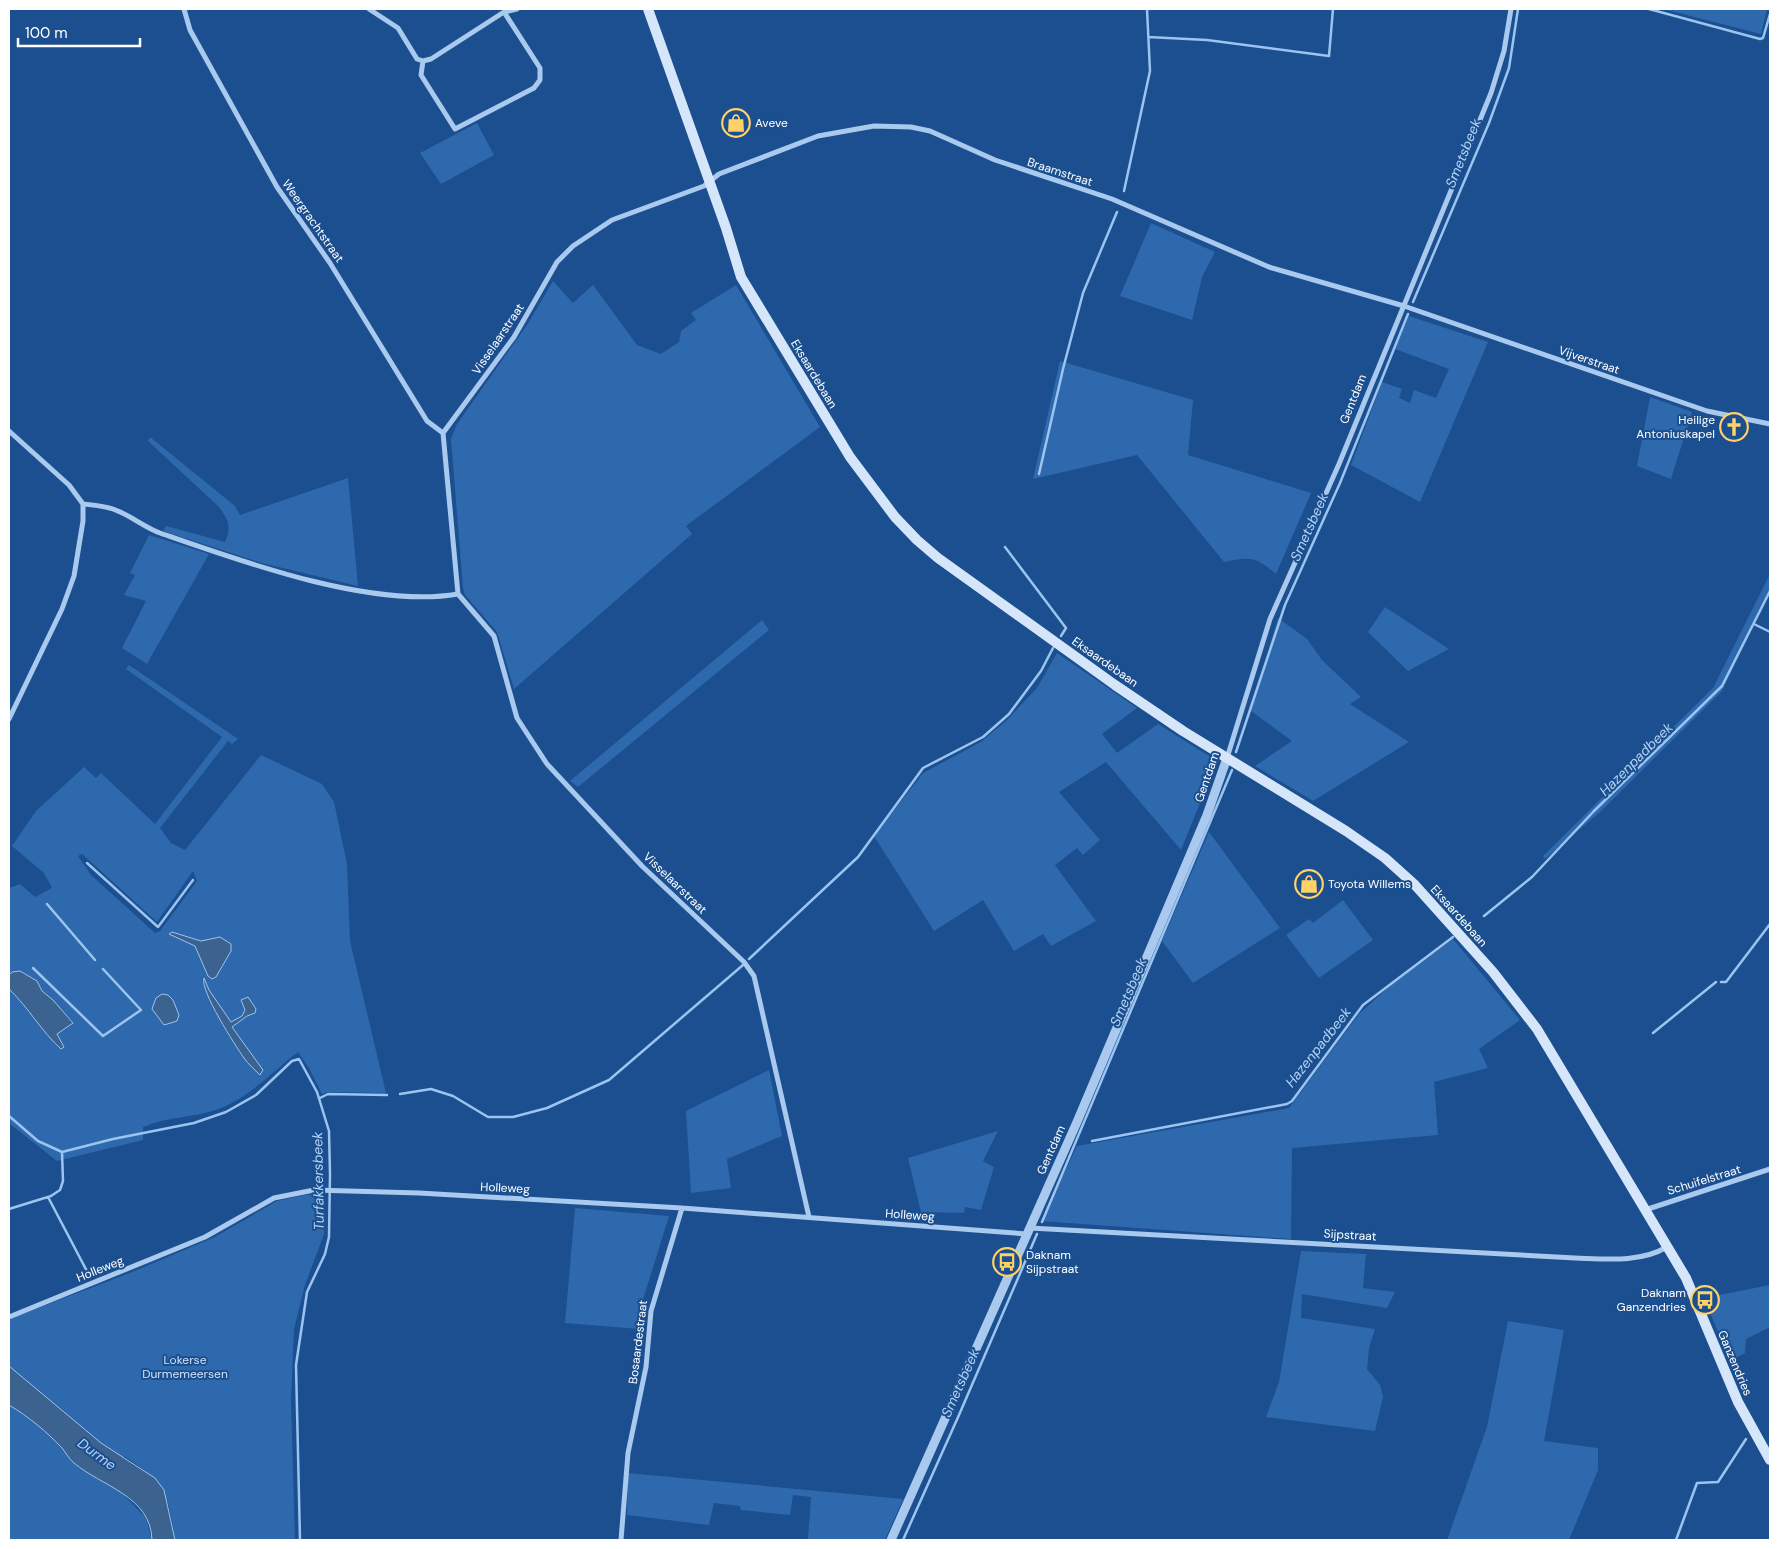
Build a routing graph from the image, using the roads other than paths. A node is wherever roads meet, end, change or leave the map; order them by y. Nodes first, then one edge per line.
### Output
1 (184, 9) edge
2 (370, 9) edge
3 (517, 9) edge
4 (648, 9) edge
5 (1511, 9) edge
6 (504, 12) junction
7 (423, 61) junction
8 (710, 182) junction
9 (1404, 306) junction
10 (1770, 424) edge
11 (9, 431) edge
12 (443, 433) junction
13 (83, 504) junction
14 (458, 594) junction
15 (9, 719) edge
16 (1226, 758) junction
17 (1770, 1169) edge
18 (682, 1208) junction
19 (1644, 1210) junction
20 (808, 1217) junction
21 (1029, 1231) junction
22 (1667, 1247) junction
23 (9, 1317) edge
24 (1770, 1460) edge
25 (621, 1540) edge
26 (891, 1540) edge

1 - 12 street, Weergrachtstraat
2 - 7 street
3 - 6 street
4 - 8 main road, Eksaardebaan
5 - 9 street, Gentdam
6 - 7 street
6 - 7 street
8 - 9 street, Braamstraat
8 - 12 street, Visselaarstraat
8 - 16 main road, Eksaardebaan
9 - 10 street, Vijverstraat
9 - 16 street, Gentdam
11 - 13 street
12 - 14 street
13 - 14 street
13 - 15 street
14 - 20 street, Visselaarstraat
16 - 19 main road, Eksaardebaan
16 - 21 street, Gentdam
17 - 19 street, Schuifelstraat
18 - 20 street, Holleweg
18 - 23 street, Holleweg
18 - 25 street, Bosaardestraat
19 - 22 main road, Eksaardebaan
20 - 21 street, Holleweg
21 - 22 street, Sijpstraat
21 - 26 street, Gentdam
22 - 24 main road, Ganzendries

